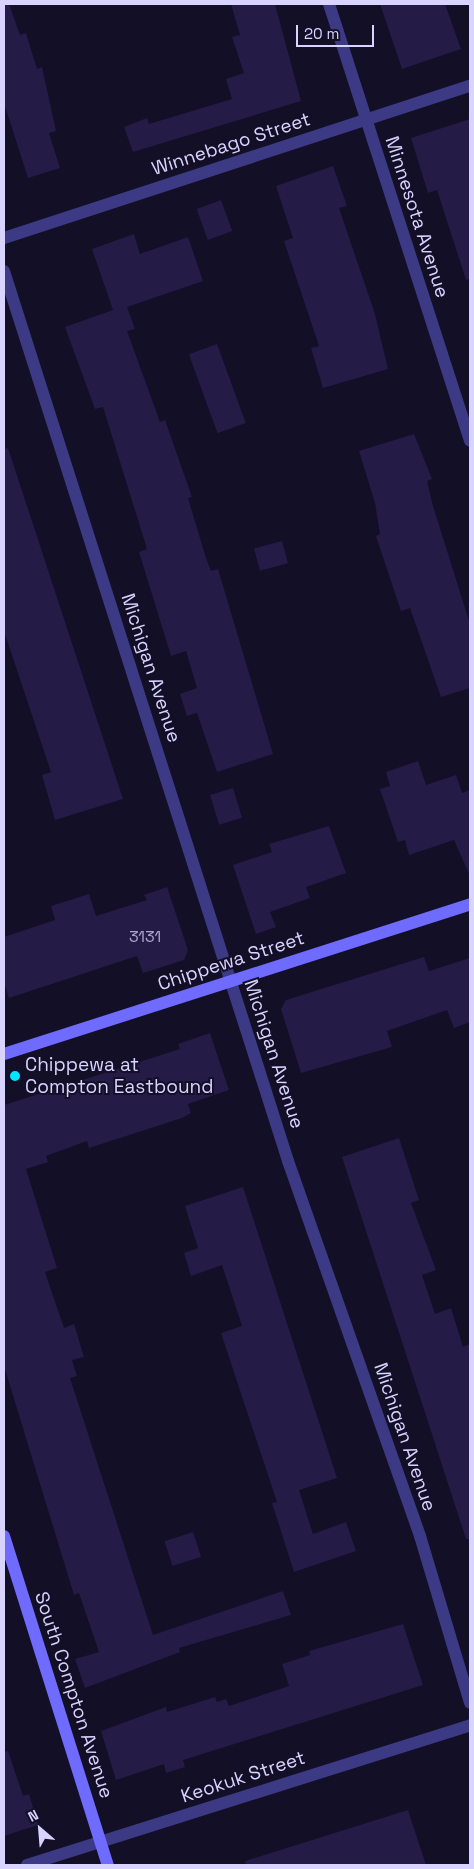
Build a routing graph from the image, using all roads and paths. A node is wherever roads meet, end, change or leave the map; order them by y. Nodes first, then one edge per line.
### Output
1 (328, 4) edge
2 (470, 86) edge
3 (366, 120) junction
4 (4, 238) edge
5 (4, 270) edge
6 (470, 441) edge
7 (470, 904) edge
8 (231, 980) junction
9 (4, 1054) edge
10 (4, 1536) edge
11 (470, 1703) edge
12 (470, 1725) edge
13 (101, 1842) junction
14 (27, 1865) edge
15 (108, 1865) edge

1 - 3 street, Minnesota Avenue
2 - 3 street, Winnebago Street
3 - 4 street, Winnebago Street
3 - 6 street, Minnesota Avenue
5 - 8 street, Michigan Avenue
7 - 8 main road, Chippewa Street
8 - 9 main road, Chippewa Street
8 - 11 street, Michigan Avenue
10 - 13 main road, South Compton Avenue
12 - 13 street, Keokuk Street
13 - 14 street, Keokuk Street
13 - 15 main road, South Compton Avenue

